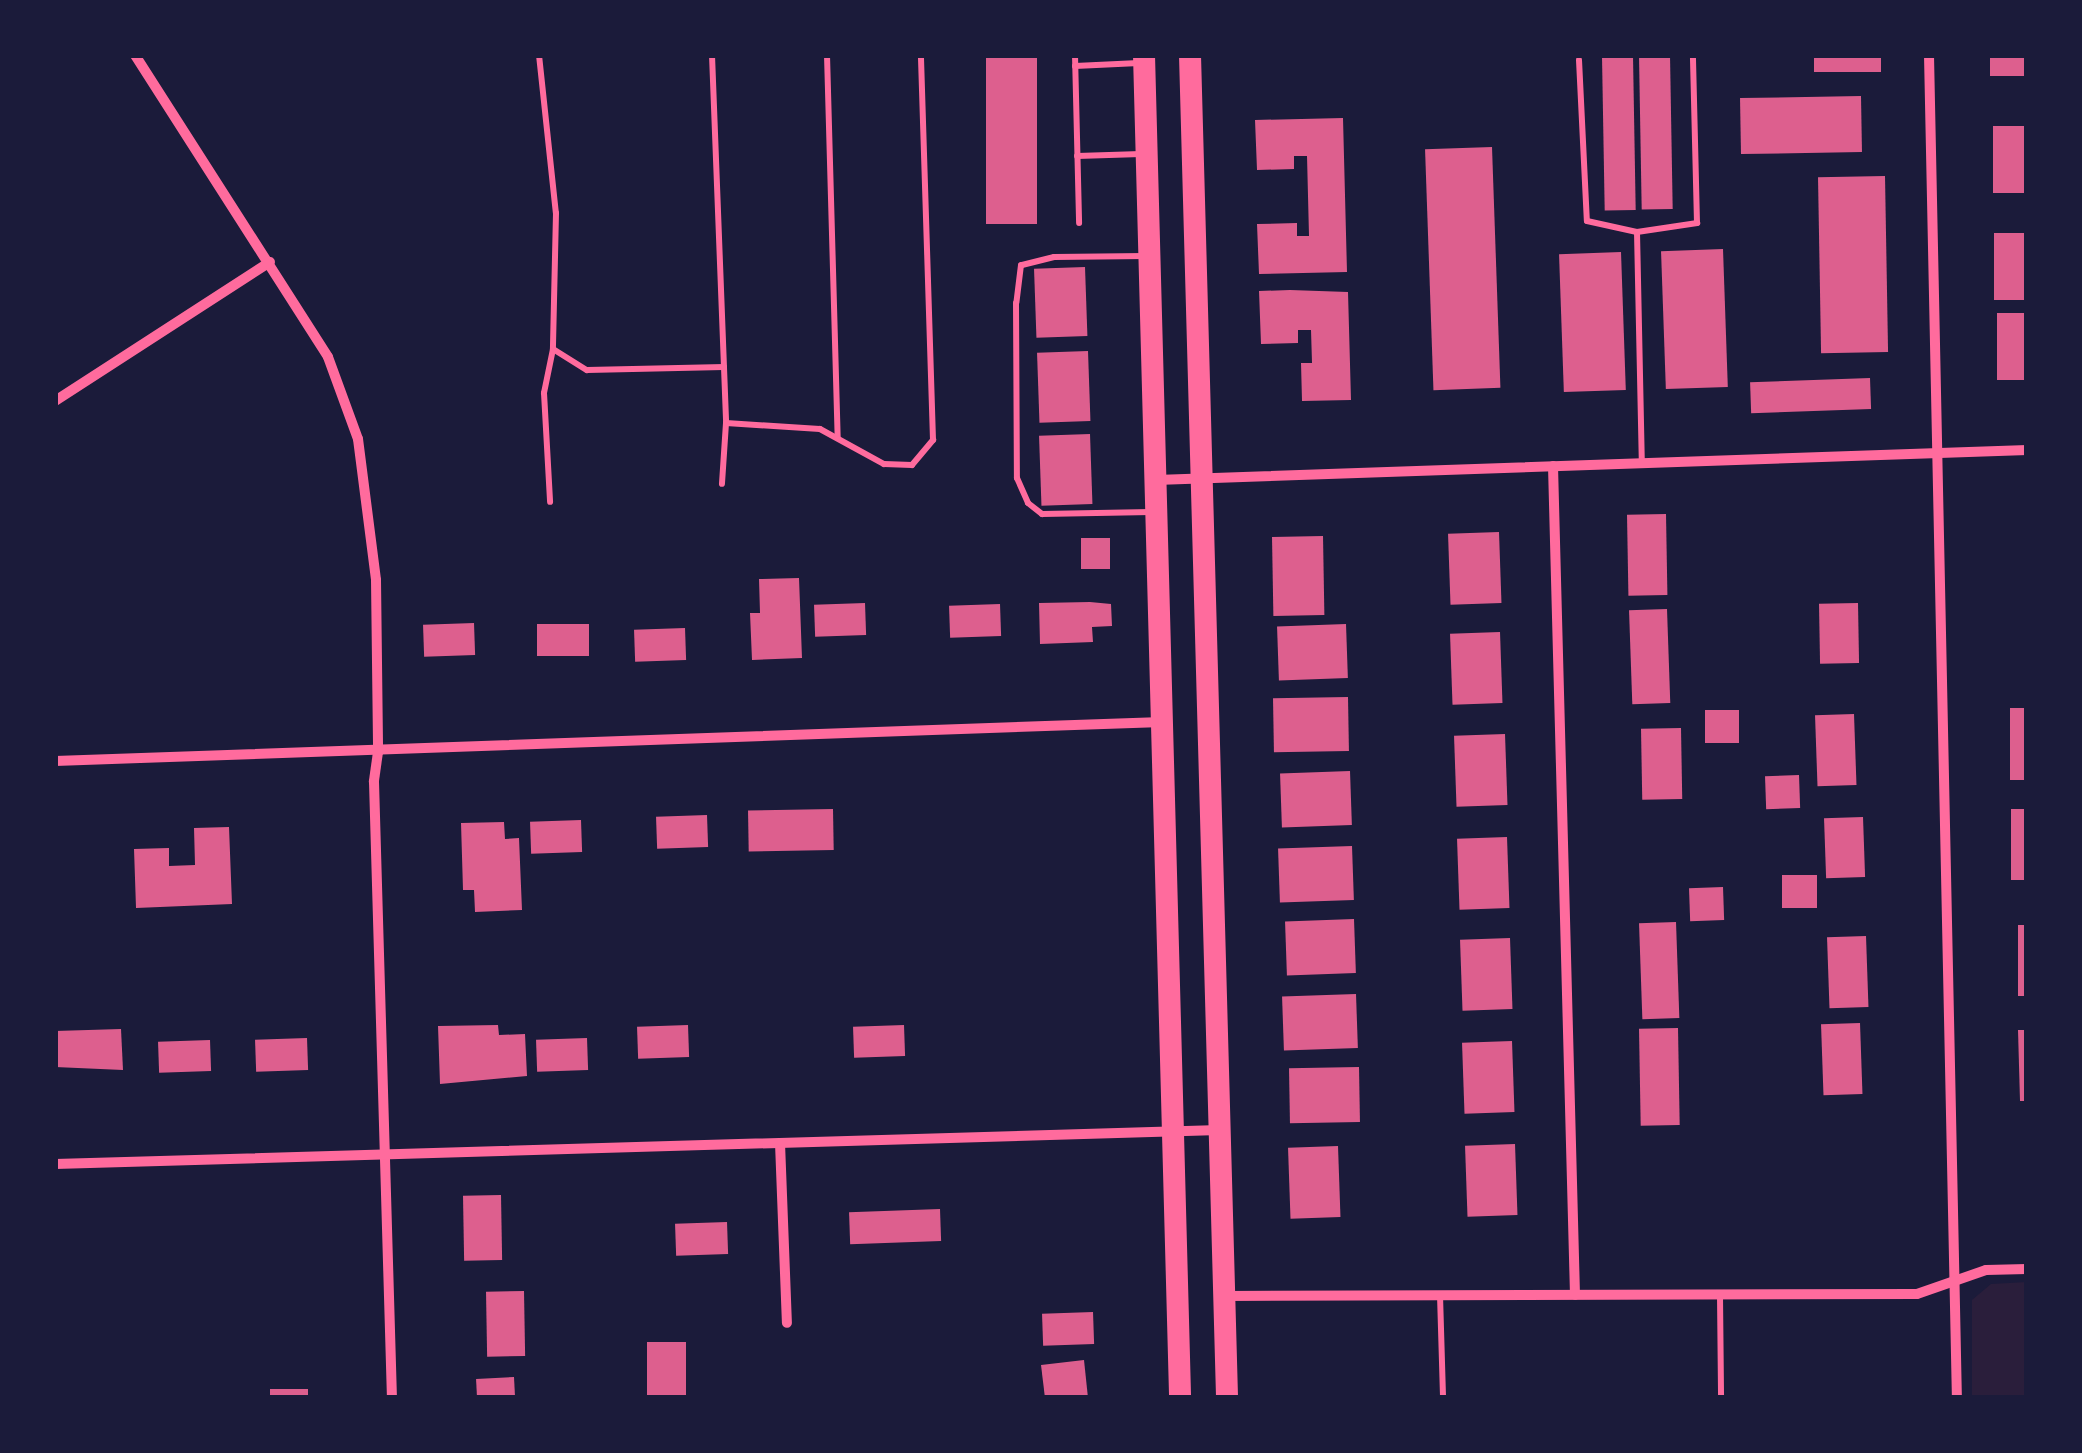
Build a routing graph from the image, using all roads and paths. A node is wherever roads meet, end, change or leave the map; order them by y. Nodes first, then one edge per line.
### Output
1 (134, 55) edge
2 (540, 55) edge
3 (712, 55) edge
4 (826, 55) edge
5 (921, 55) edge
6 (1074, 55) edge
7 (1190, 55) edge
8 (1929, 55) edge
9 (1693, 56) edge
10 (1144, 59) edge
11 (1579, 60) dead end
12 (1075, 66) junction
13 (1147, 154) junction
14 (1077, 156) junction
15 (1078, 223) dead end
16 (1637, 232) junction
17 (1150, 256) junction
18 (270, 262) junction
19 (553, 349) junction
20 (724, 367) junction
21 (55, 401) edge
22 (726, 423) junction
23 (838, 439) junction
24 (2027, 450) edge
25 (1940, 452) junction
26 (1642, 463) junction
27 (1553, 466) junction
28 (1202, 478) junction
29 (1156, 480) junction
30 (722, 484) dead end
31 (550, 502) dead end
32 (1158, 512) junction
33 (1163, 722) junction
34 (378, 752) junction
35 (55, 761) edge
36 (1221, 1130) junction
37 (1174, 1131) junction
38 (780, 1143) junction
39 (386, 1154) junction
40 (55, 1164) edge
41 (2027, 1269) edge
42 (1954, 1280) junction
43 (1720, 1294) junction
44 (1440, 1295) junction
45 (1575, 1295) junction
46 (1224, 1296) junction
47 (787, 1323) dead end
48 (392, 1398) edge
49 (1180, 1398) edge
50 (1227, 1398) edge
51 (1443, 1398) edge
52 (1721, 1398) edge
53 (1957, 1398) edge

1 - 18 street
2 - 19 lane
3 - 20 lane
4 - 23 lane
5 - 23 lane
6 - 12 lane
7 - 28 main road
8 - 25 street
9 - 16 lane
10 - 12 lane
10 - 13 main road
11 - 16 lane
12 - 14 lane
13 - 14 lane
13 - 17 main road
14 - 15 lane
16 - 26 lane
17 - 29 main road
17 - 32 lane
18 - 21 street
18 - 34 street
19 - 20 lane
19 - 31 lane
20 - 22 lane
22 - 23 lane
22 - 30 lane
24 - 25 street
25 - 26 street
25 - 42 street
26 - 27 street
27 - 28 street
27 - 45 street
28 - 29 street
28 - 36 main road
29 - 32 main road
32 - 33 main road
33 - 34 street
33 - 37 main road
34 - 35 street
34 - 39 street
36 - 37 street
36 - 46 main road
37 - 38 street
37 - 49 main road
38 - 39 street
38 - 47 street
39 - 40 street
39 - 48 street
41 - 42 street
42 - 43 street
42 - 53 street
43 - 45 street
43 - 52 lane
44 - 45 street
44 - 46 street
44 - 51 lane
46 - 50 main road

